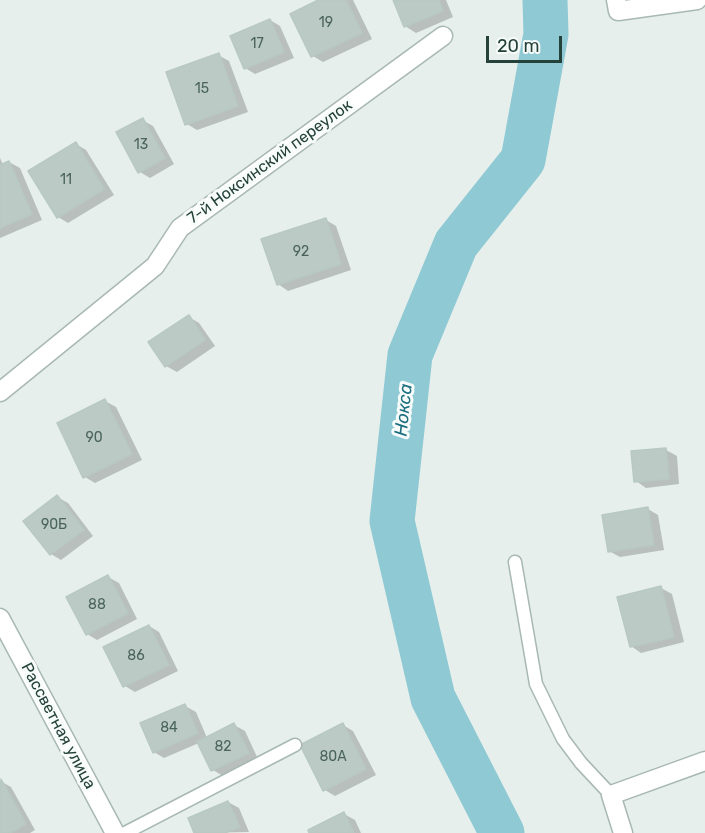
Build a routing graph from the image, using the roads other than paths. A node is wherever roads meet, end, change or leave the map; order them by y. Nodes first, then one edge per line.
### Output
1 (616, 0) edge
2 (697, 0) edge
3 (443, 36) dead end
4 (0, 392) edge
5 (514, 562) dead end
6 (0, 618) edge
7 (295, 746) dead end
8 (705, 761) edge
9 (610, 795) junction
10 (115, 833) edge
11 (125, 833) edge
12 (623, 833) edge

1 - 2 street
3 - 4 street, 7-й Ноксинский переулок
5 - 9 lane
6 - 10 street, Рассветная улица
7 - 11 lane
8 - 9 street
9 - 12 street

